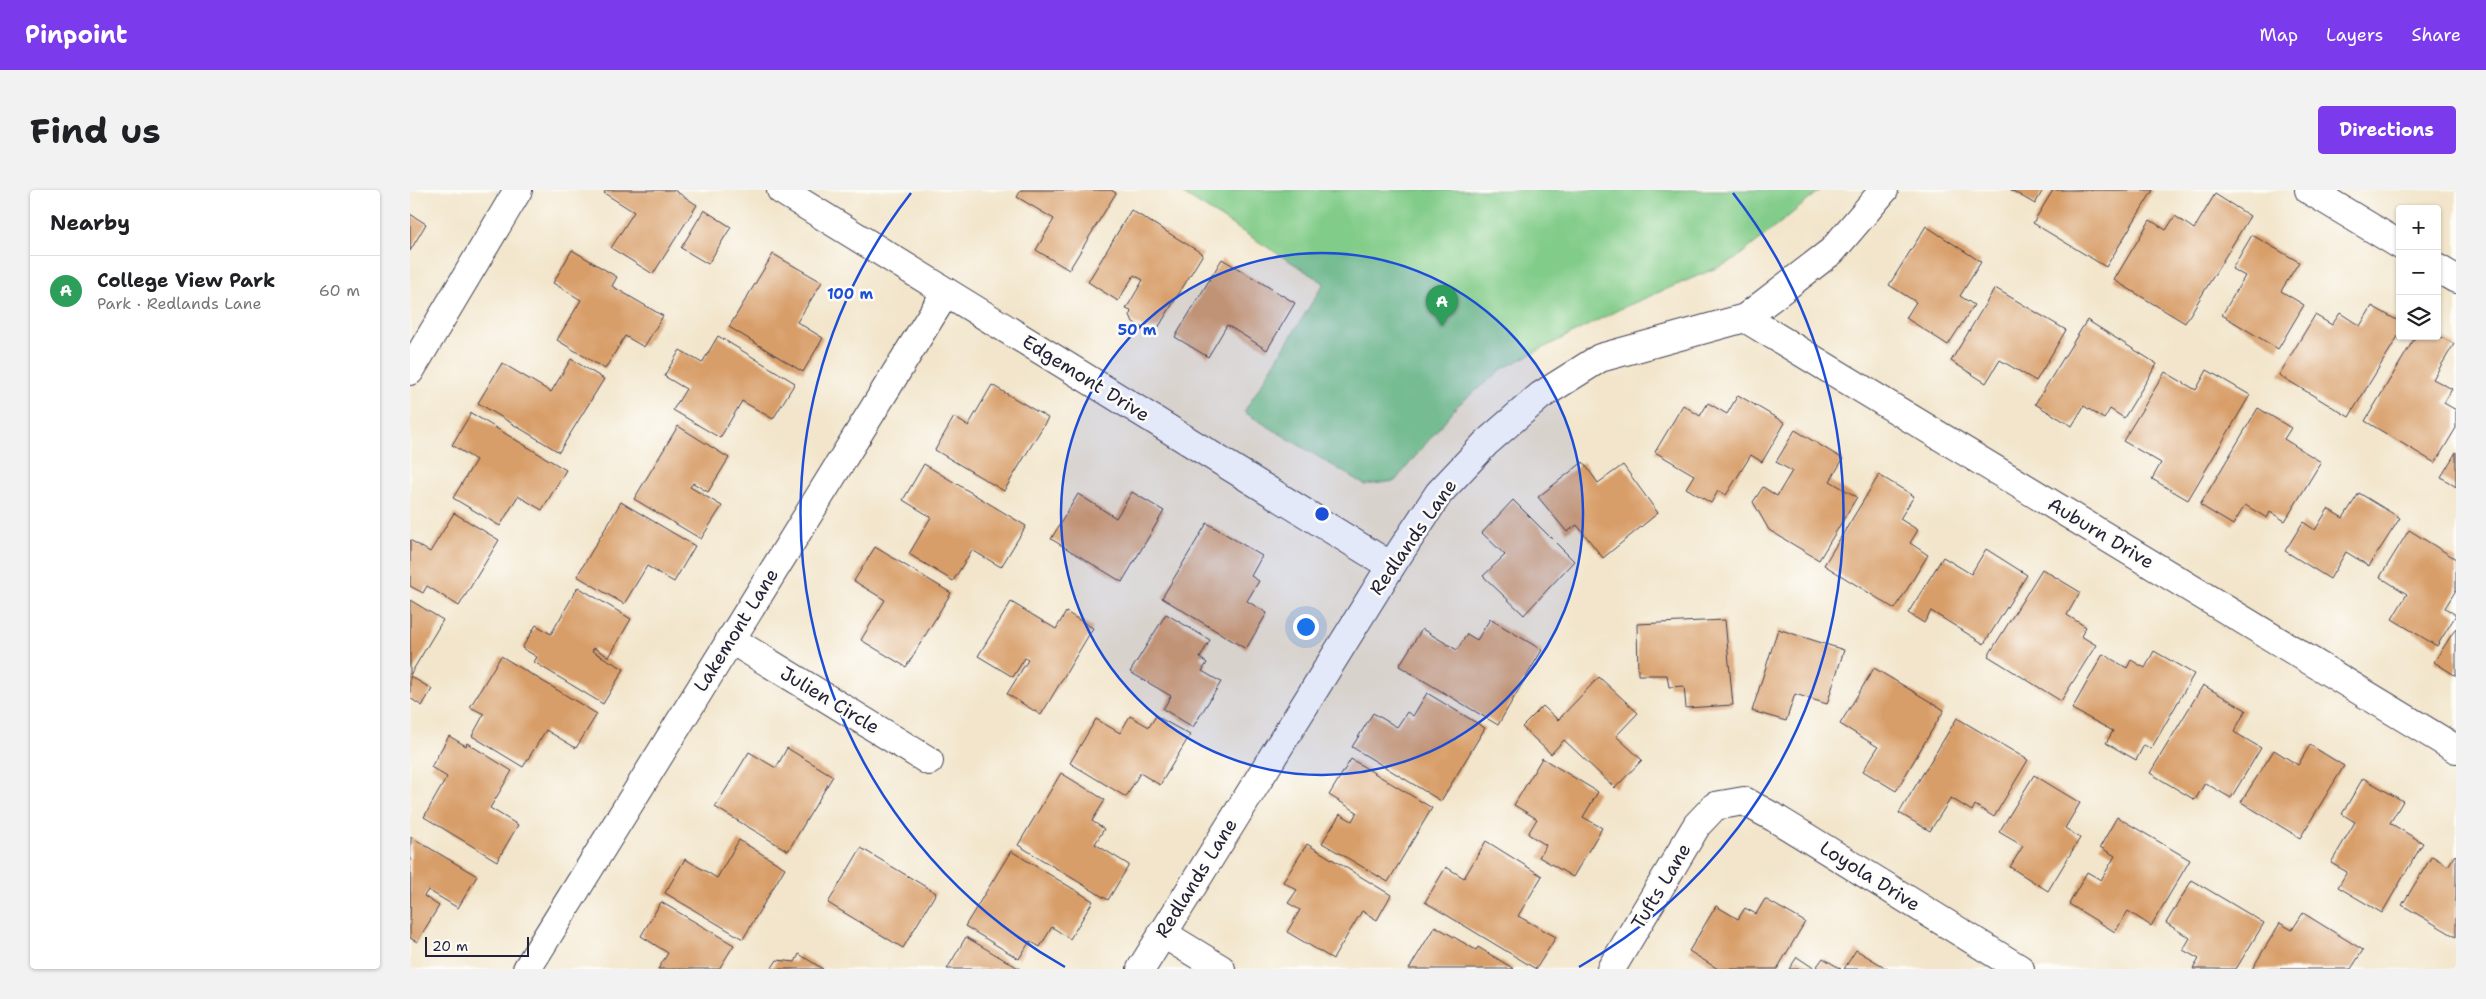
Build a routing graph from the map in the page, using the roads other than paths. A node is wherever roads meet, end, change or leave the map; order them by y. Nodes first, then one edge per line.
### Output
1 (518, 190) edge
2 (781, 190) edge
3 (1884, 190) edge
4 (2309, 190) edge
5 (2396, 243) edge
6 (2441, 270) edge
7 (2456, 279) edge
8 (946, 292) junction
9 (1745, 318) junction
10 (410, 371) edge
11 (1391, 566) junction
12 (730, 639) junction
13 (2456, 750) edge
14 (929, 760) dead end
15 (1715, 806) joint
16 (1162, 934) junction
17 (527, 969) edge
18 (1141, 969) edge
19 (1221, 969) edge
20 (1611, 969) edge
21 (2020, 969) edge

1 - 10 street
2 - 8 street, Edgemont Drive
3 - 9 street, Redlands Lane
4 - 5 street
6 - 7 street
8 - 11 street, Edgemont Drive
8 - 12 street, Lakemont Lane
9 - 11 street, Redlands Lane
9 - 13 street, Auburn Drive
11 - 16 street, Redlands Lane
12 - 14 street, Julien Circle
12 - 17 street, Lakemont Lane
15 - 20 street, Tufts Lane
15 - 21 street, Loyola Drive
16 - 18 street, Redlands Lane
16 - 19 street

